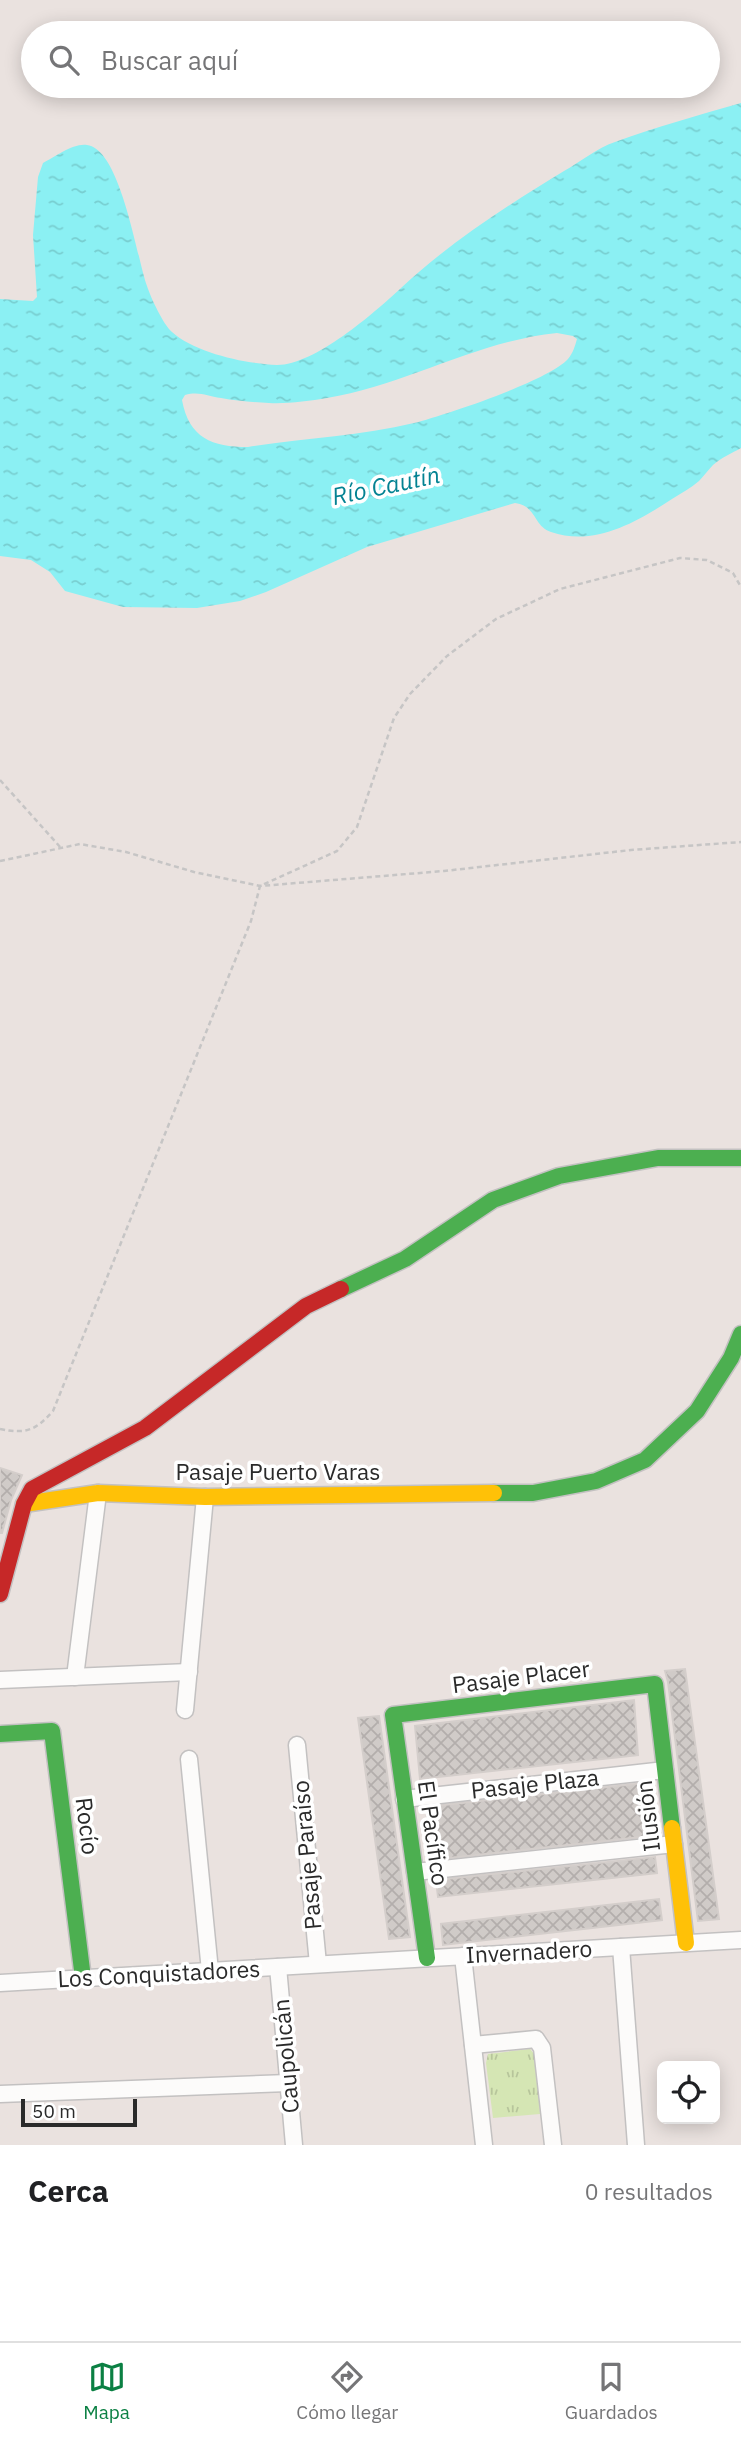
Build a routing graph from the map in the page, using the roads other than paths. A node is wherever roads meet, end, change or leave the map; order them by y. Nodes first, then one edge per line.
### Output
1 (741, 1158) edge
2 (741, 1334) edge
3 (98, 1493) junction
4 (28, 1497) junction
5 (205, 1497) junction
6 (0, 1594) edge
7 (188, 1672) junction
8 (75, 1677) junction
9 (0, 1680) edge
10 (655, 1684) joint
11 (185, 1710) dead end
12 (393, 1715) joint
13 (0, 1734) edge
14 (297, 1745) dead end
15 (189, 1759) dead end
16 (665, 1770) junction
17 (404, 1799) junction
18 (674, 1844) junction
19 (415, 1872) junction
20 (741, 1940) edge
21 (685, 1943) junction
22 (621, 1947) junction
23 (463, 1956) junction
24 (427, 1958) junction
25 (318, 1964) junction
26 (278, 1967) junction
27 (210, 1971) junction
28 (83, 1978) junction
29 (0, 1983) edge
30 (473, 2045) junction
31 (288, 2083) junction
32 (0, 2094) edge
33 (294, 2145) edge
34 (484, 2145) edge
35 (553, 2145) edge
36 (636, 2145) edge

1 - 4 street
2 - 5 street, Pasaje Puerto Varas
3 - 4 street, Pasaje Puerto Varas
3 - 5 street, Pasaje Puerto Varas
3 - 8 street
4 - 6 street
5 - 7 street
7 - 8 street
7 - 11 street
8 - 9 street
10 - 12 street, Pasaje Placer
10 - 16 street, Ilusión
12 - 17 street, El Pacífico
13 - 28 street, Rocío
14 - 25 street, Pasaje Paraíso
15 - 27 street
16 - 17 street, Pasaje Plaza
16 - 18 street, Ilusión
17 - 19 street, El Pacífico
18 - 19 street
18 - 21 street, Ilusión
19 - 24 street, El Pacífico
20 - 21 street, Invernadero
21 - 22 street, Invernadero
22 - 23 street, Invernadero
22 - 36 street
23 - 24 street, Invernadero
23 - 30 street
24 - 25 street, Invernadero
25 - 26 street, Los Conquistadores
26 - 27 street, Los Conquistadores
26 - 31 street, Caupolicán
27 - 28 street, Los Conquistadores
28 - 29 street, Los Conquistadores
30 - 34 street
30 - 35 street
31 - 32 street
31 - 33 street, Caupolicán

